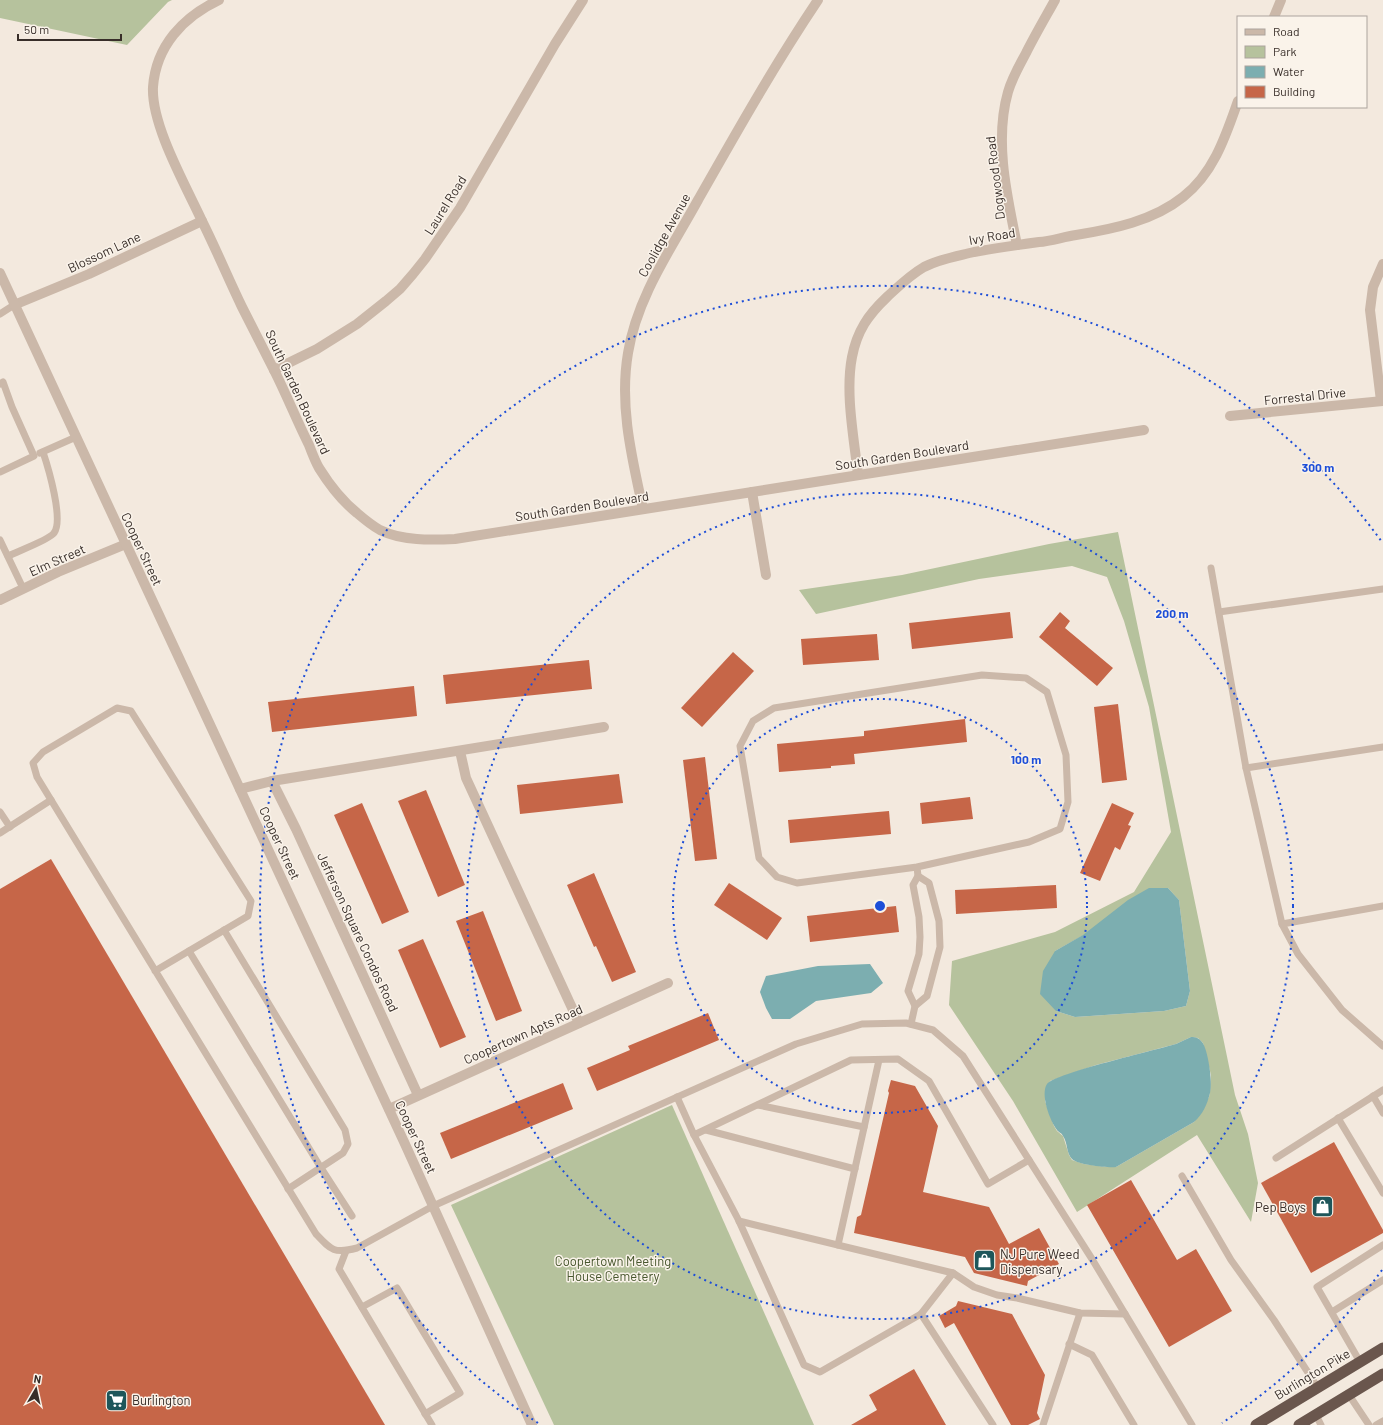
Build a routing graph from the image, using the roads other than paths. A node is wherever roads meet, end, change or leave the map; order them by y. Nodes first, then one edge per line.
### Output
1 (219, 0) edge
2 (583, 0) edge
3 (818, 0) edge
4 (1056, 0) edge
5 (1281, 0) edge
6 (1274, 16) edge
7 (1237, 104) edge
8 (202, 221) junction
9 (1017, 245) junction
10 (1383, 264) edge
11 (0, 273) edge
12 (14, 305) junction
13 (0, 314) edge
14 (274, 370) junction
15 (0, 384) edge
16 (1382, 401) edge
17 (1230, 416) dead end
18 (1144, 430) dead end
19 (76, 437) junction
20 (43, 452) junction
21 (34, 456) junction
22 (0, 472) edge
23 (858, 475) junction
24 (752, 492) junction
25 (643, 509) junction
26 (0, 540) edge
27 (124, 542) junction
28 (8, 556) junction
29 (1211, 568) dead end
30 (766, 575) dead end
31 (21, 584) junction
32 (1383, 589) edge
33 (0, 593) edge
34 (0, 600) edge
35 (1219, 612) junction
36 (604, 727) dead end
37 (1383, 747) edge
38 (460, 750) junction
39 (1246, 768) junction
40 (272, 781) junction
41 (240, 789) junction
42 (51, 800) junction
43 (0, 812) edge
44 (10, 827) junction
45 (0, 833) edge
46 (917, 867) junction
47 (918, 876) junction
48 (1383, 906) edge
49 (1282, 924) junction
50 (224, 930) junction
51 (189, 951) junction
52 (155, 971) junction
53 (668, 983) dead end
54 (915, 1006) junction
55 (579, 1022) junction
56 (911, 1024) junction
57 (1383, 1046) edge
58 (879, 1060) junction
59 (1383, 1090) edge
60 (418, 1095) junction
61 (1373, 1096) junction
62 (677, 1097) junction
63 (758, 1104) junction
64 (389, 1109) junction
65 (1383, 1113) edge
66 (1338, 1118) junction
67 (864, 1127) junction
68 (706, 1130) junction
69 (694, 1135) junction
70 (1276, 1158) dead end
71 (1029, 1160) junction
72 (321, 1168) junction
73 (855, 1169) junction
74 (1182, 1176) dead end
75 (288, 1189) junction
76 (1383, 1193) edge
77 (433, 1206) junction
78 (352, 1216) dead end
79 (740, 1221) junction
80 (838, 1245) junction
81 (1383, 1245) edge
82 (346, 1251) junction
83 (953, 1273) junction
84 (1383, 1280) edge
85 (362, 1307) junction
86 (1332, 1312) junction
87 (921, 1314) junction
88 (1080, 1314) junction
89 (1125, 1314) junction
90 (1069, 1344) junction
91 (1383, 1348) edge
92 (1360, 1362) junction
93 (1383, 1374) edge
94 (1318, 1388) junction
95 (1349, 1395) junction
96 (426, 1414) junction
97 (1316, 1415) junction
98 (1383, 1421) edge
99 (432, 1425) edge
100 (532, 1425) edge
101 (993, 1425) edge
102 (1043, 1425) edge
103 (1134, 1425) edge
104 (1192, 1425) edge
105 (1256, 1425) edge
106 (1299, 1425) edge
107 (1321, 1425) edge
108 (1369, 1425) edge
109 (1376, 1425) edge

1 - 8 street, South Garden Boulevard
2 - 14 street, Laurel Road
3 - 25 street, Coolidge Avenue
4 - 9 street, Dogwood Road
5 - 6 street
7 - 9 street, Ivy Road
8 - 12 street, Blossom Lane
8 - 14 street, South Garden Boulevard
9 - 23 street, Ivy Road
10 - 16 street
11 - 12 street, Cooper Street
12 - 13 lane
12 - 19 street, Cooper Street
14 - 25 street, South Garden Boulevard
15 - 21 lane
16 - 17 street, Forrestal Drive
18 - 23 street, South Garden Boulevard
19 - 20 lane
19 - 27 street, Cooper Street
20 - 21 lane
20 - 28 lane
21 - 22 lane
23 - 24 street, South Garden Boulevard
24 - 25 street, South Garden Boulevard
24 - 30 street
26 - 28 lane
27 - 31 street, Elm Street
27 - 34 street, Elm Street
27 - 41 street, Cooper Street
28 - 31 lane
29 - 35 lane
31 - 33 street, Elm Street
32 - 35 lane
35 - 39 lane
36 - 38 street
37 - 39 lane
38 - 40 street
38 - 55 street
39 - 49 lane
40 - 41 street
40 - 60 street, Jefferson Square Condos Road
41 - 64 street, Cooper Street
42 - 44 lane
42 - 50 lane
42 - 52 lane
43 - 44 lane
44 - 45 lane
46 - 46 lane
46 - 47 lane
47 - 54 lane
47 - 54 lane
48 - 49 lane
49 - 57 lane
50 - 51 lane
50 - 72 lane
51 - 52 lane
51 - 72 lane
52 - 75 lane
53 - 55 street, Coopertown Apts Road
54 - 56 lane
55 - 60 street, Coopertown Apts Road
56 - 62 lane
56 - 71 lane
58 - 63 lane
58 - 67 lane
58 - 71 lane
59 - 61 lane
60 - 64 street, Coopertown Apts Road
61 - 65 lane
61 - 66 lane
62 - 69 lane
62 - 77 lane
63 - 67 lane
63 - 68 lane
64 - 77 street, Cooper Street
66 - 70 lane
66 - 76 lane
67 - 73 lane
68 - 69 lane
68 - 73 lane
69 - 79 lane
71 - 89 lane
72 - 75 lane
72 - 78 lane
73 - 80 lane
74 - 94 lane
75 - 82 lane
77 - 82 lane
77 - 100 street, Cooper Street
79 - 80 lane
79 - 87 lane
80 - 83 lane
81 - 86 lane
82 - 85 lane
83 - 87 lane
83 - 88 lane
84 - 86 lane
85 - 96 lane
85 - 96 lane
86 - 92 lane
87 - 101 lane
88 - 89 lane
88 - 90 lane
89 - 104 lane
90 - 102 lane
90 - 103 lane
91 - 92 highway, Burlington Pike
92 - 94 highway, Burlington Pike
93 - 95 highway
94 - 105 highway, Burlington Pike
95 - 97 highway
95 - 108 lane
96 - 99 lane
97 - 106 highway
97 - 107 lane
98 - 109 lane

